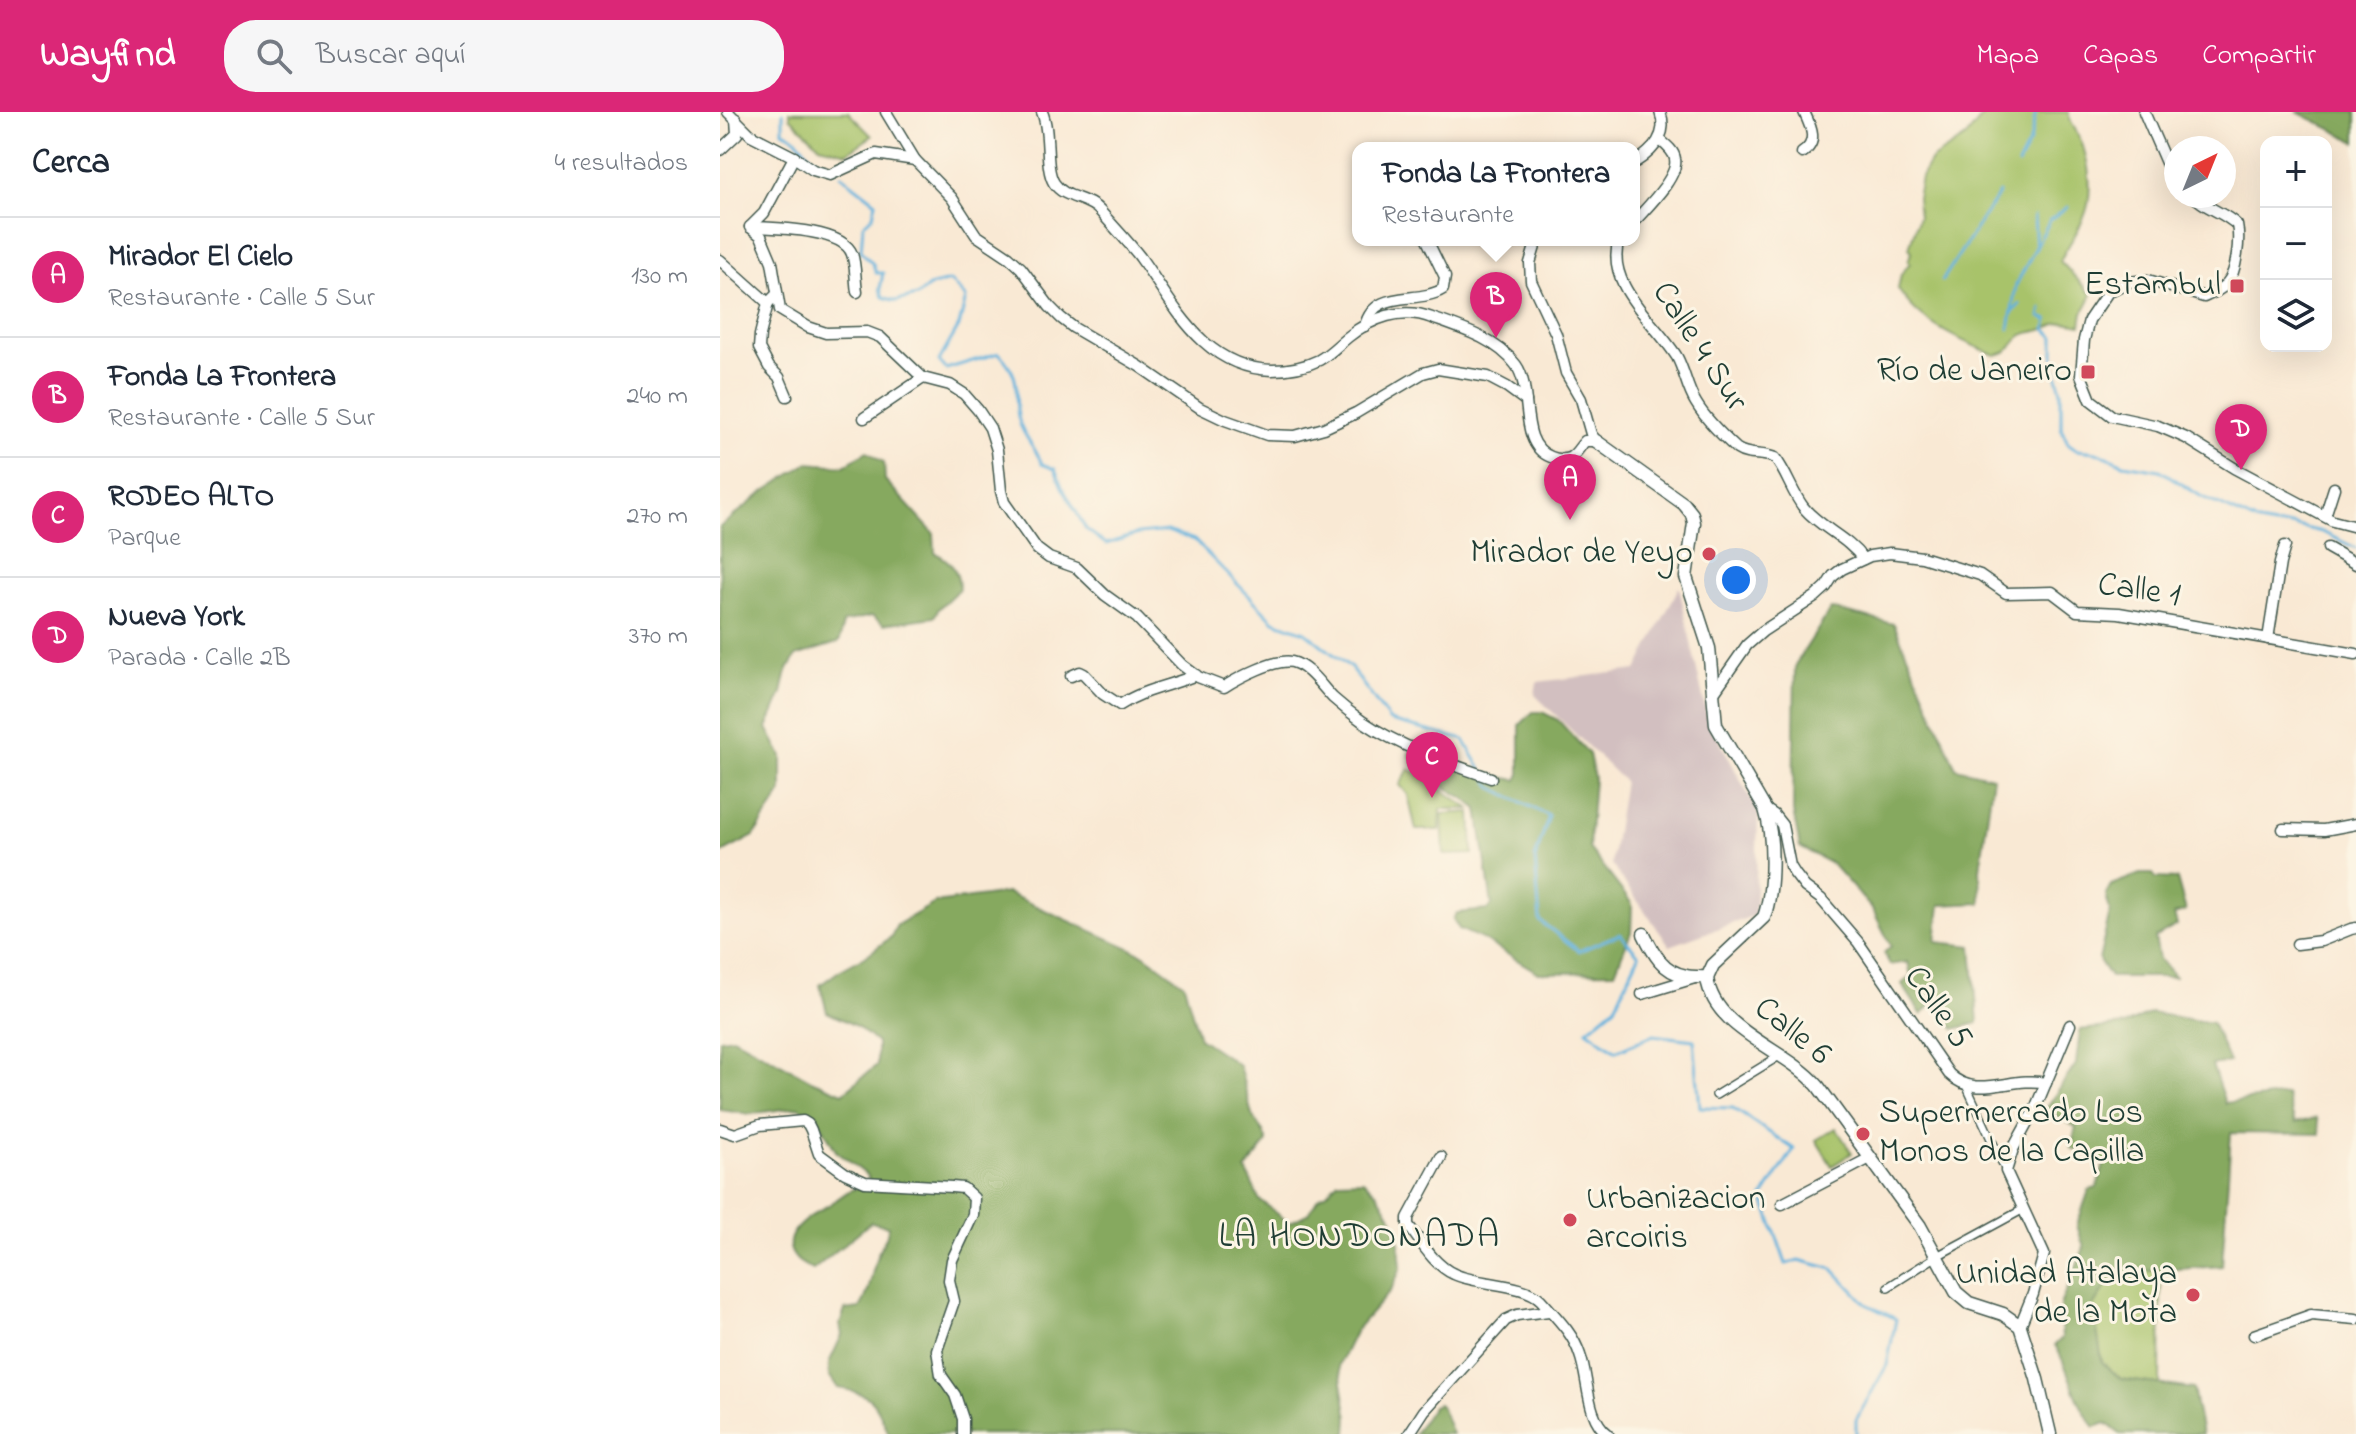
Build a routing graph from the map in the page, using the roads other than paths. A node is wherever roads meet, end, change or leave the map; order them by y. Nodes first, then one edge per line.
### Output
1 (886, 112) edge
2 (1042, 112) edge
3 (1660, 112) edge
4 (1804, 112) edge
5 (2144, 112) edge
6 (732, 115) edge
7 (1660, 140) junction
8 (720, 150) edge
9 (1802, 153) dead end
10 (794, 157) junction
11 (1640, 158) edge
12 (2164, 158) edge
13 (915, 160) junction
14 (2211, 208) edge
15 (1640, 215) edge
16 (750, 227) junction
17 (1430, 246) edge
18 (1535, 246) edge
19 (1617, 246) edge
20 (720, 260) edge
21 (857, 292) dead end
22 (777, 294) junction
23 (768, 303) junction
24 (1365, 326) junction
25 (923, 378) junction
26 (787, 396) dead end
27 (1526, 401) junction
28 (864, 418) dead end
29 (1596, 441) junction
30 (2334, 488) dead end
31 (2325, 516) junction
32 (2356, 527) edge
33 (2285, 546) dead end
34 (2328, 548) dead end
35 (1863, 559) junction
36 (2356, 564) edge
37 (2268, 639) junction
38 (2356, 654) edge
39 (1196, 675) junction
40 (1071, 676) dead end
41 (1712, 695) junction
42 (1491, 778) dead end
43 (1765, 809) junction
44 (2356, 824) edge
45 (2283, 829) dead end
46 (2356, 928) edge
47 (1644, 934) dead end
48 (2297, 944) dead end
49 (1703, 977) junction
50 (1642, 994) dead end
51 (2070, 1025) dead end
52 (1781, 1055) junction
53 (1965, 1083) junction
54 (2046, 1083) junction
55 (1716, 1095) dead end
56 (720, 1129) edge
57 (1441, 1157) dead end
58 (1870, 1158) junction
59 (2006, 1171) junction
60 (1782, 1204) dead end
61 (2022, 1210) junction
62 (1937, 1256) junction
63 (1888, 1287) dead end
64 (1549, 1311) junction
65 (2356, 1319) edge
66 (2020, 1326) junction
67 (2254, 1335) dead end
68 (963, 1434) edge
69 (1409, 1434) edge
70 (1608, 1434) edge
71 (2050, 1434) edge

1 - 13 street
2 - 24 street
3 - 7 street
4 - 9 street
5 - 12 street
6 - 8 street
6 - 10 street
7 - 11 street
7 - 15 street
10 - 13 street
10 - 16 street
13 - 27 street
14 - 31 street
16 - 21 street
16 - 22 street
17 - 24 street
18 - 29 street
19 - 35 street, Calle 4 Sur
20 - 23 street
22 - 23 street
22 - 25 street
23 - 26 street
24 - 27 street
25 - 28 street
25 - 39 street
27 - 29 street
29 - 41 street
30 - 31 street
31 - 32 street
33 - 37 street
34 - 36 street
35 - 37 street, Calle 1
35 - 41 street, Calle 1
37 - 38 street, Calle 1
39 - 40 street
39 - 42 street
41 - 43 street
43 - 49 street
43 - 53 street, Calle 5
44 - 45 street
46 - 48 street
47 - 49 street
49 - 50 street
49 - 52 street, Calle 6
51 - 54 street
52 - 55 street
52 - 58 street, Calle 6
53 - 54 street
53 - 59 street, Calle 5
54 - 59 street
56 - 68 street
57 - 64 street
58 - 60 street
58 - 62 street, Calle 6
59 - 61 street, Calle 5
61 - 62 street
61 - 66 street, Calle 5
62 - 63 street
62 - 66 street, Calle 6
64 - 69 street
64 - 70 street
65 - 67 street
66 - 71 street

